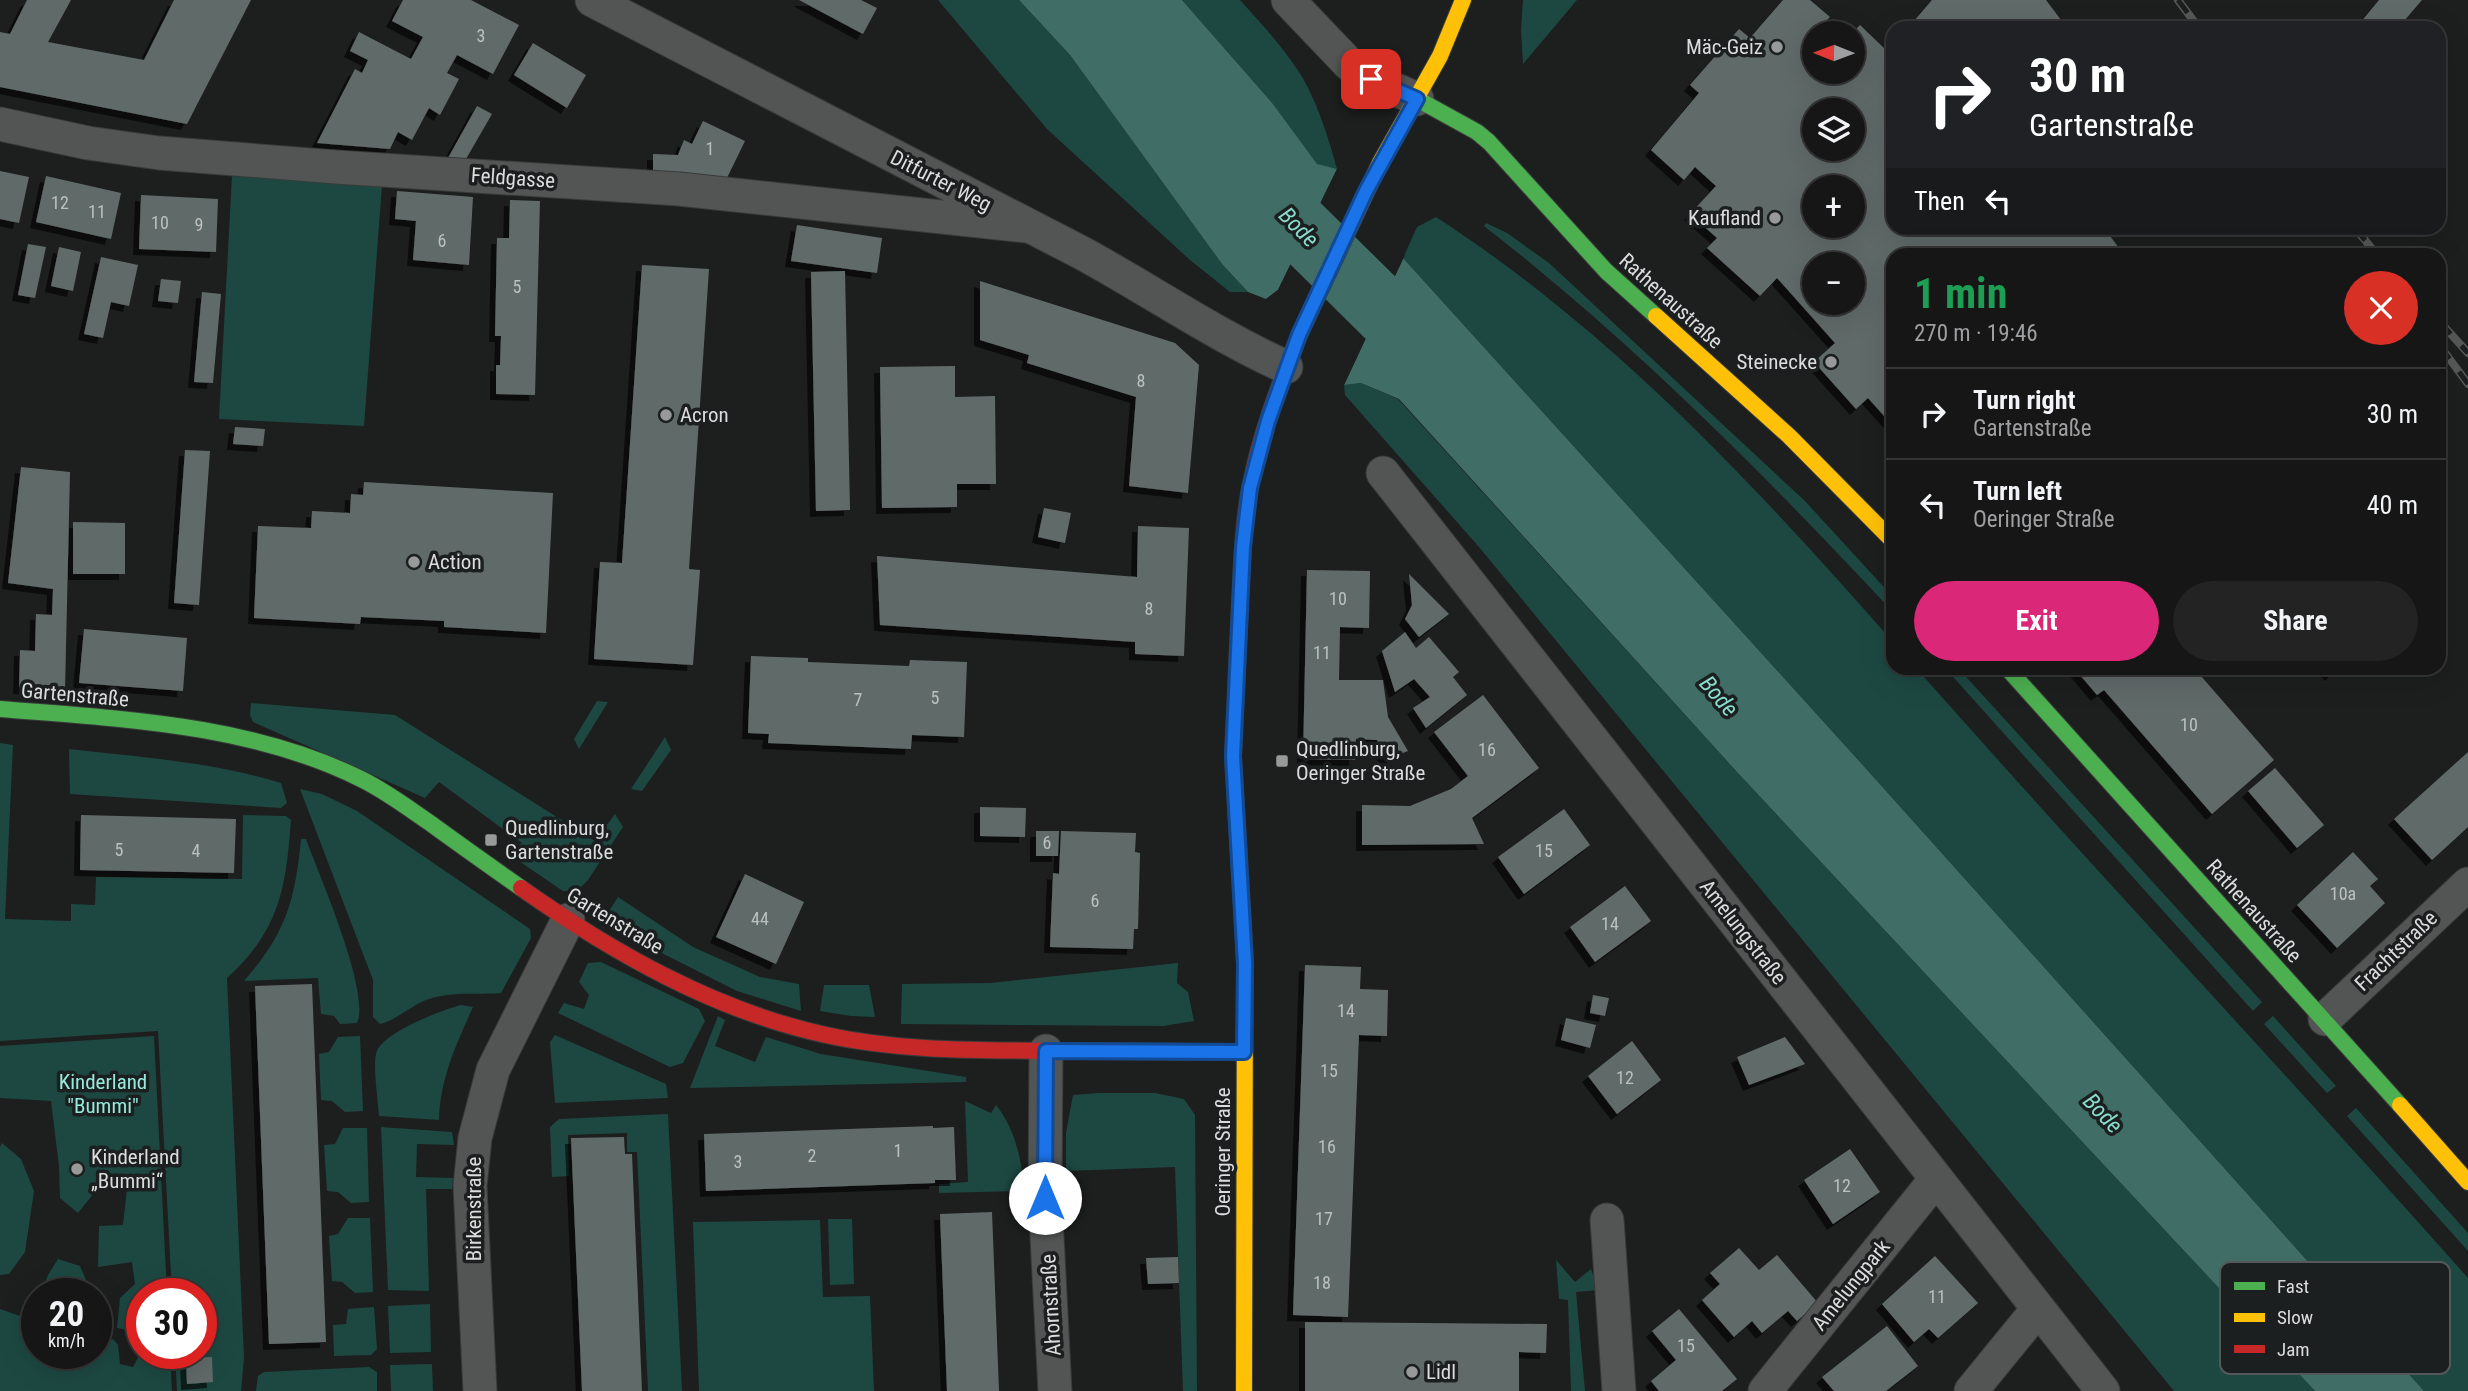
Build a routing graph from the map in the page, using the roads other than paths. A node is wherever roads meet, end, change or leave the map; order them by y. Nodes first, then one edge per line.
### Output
1 (592, 0) edge
2 (1287, 0) edge
3 (1463, 0) edge
4 (1417, 99) junction
5 (0, 124) edge
6 (1027, 226) junction
7 (1286, 367) junction
8 (1383, 473) dead end
9 (1886, 534) edge
10 (2013, 675) edge
11 (0, 709) edge
12 (2468, 884) edge
13 (568, 920) junction
14 (2325, 1019) junction
15 (1046, 1051) junction
16 (1244, 1052) junction
17 (1936, 1179) junction
18 (2468, 1182) edge
19 (1607, 1220) dead end
20 (2038, 1309) junction
21 (480, 1391) edge
22 (1055, 1391) edge
23 (1244, 1391) edge
24 (1619, 1391) edge
25 (1765, 1391) edge
26 (1971, 1391) edge
27 (2103, 1391) edge

1 - 6 street, Ditfurter Weg
2 - 4 street
3 - 4 main road, Oeringer Straße
4 - 7 main road, Oeringer Straße
4 - 9 main road, Rathenaustraße
5 - 6 street, Feldgasse
6 - 7 street, Ditfurter Weg
7 - 16 main road, Oeringer Straße
8 - 17 street, Amelungstraße
10 - 14 main road, Rathenaustraße
11 - 13 main road, Gartenstraße
12 - 14 street, Frachtstraße
13 - 15 main road, Gartenstraße
13 - 21 street, Birkenstraße
14 - 18 main road, Rathenaustraße
15 - 16 main road, Gartenstraße
15 - 22 street, Ahornstraße
16 - 23 main road, Oeringer Straße
17 - 20 street, Amelungstraße
17 - 25 street, Amelungpark
19 - 24 street
20 - 26 street
20 - 27 street, Amelungstraße

